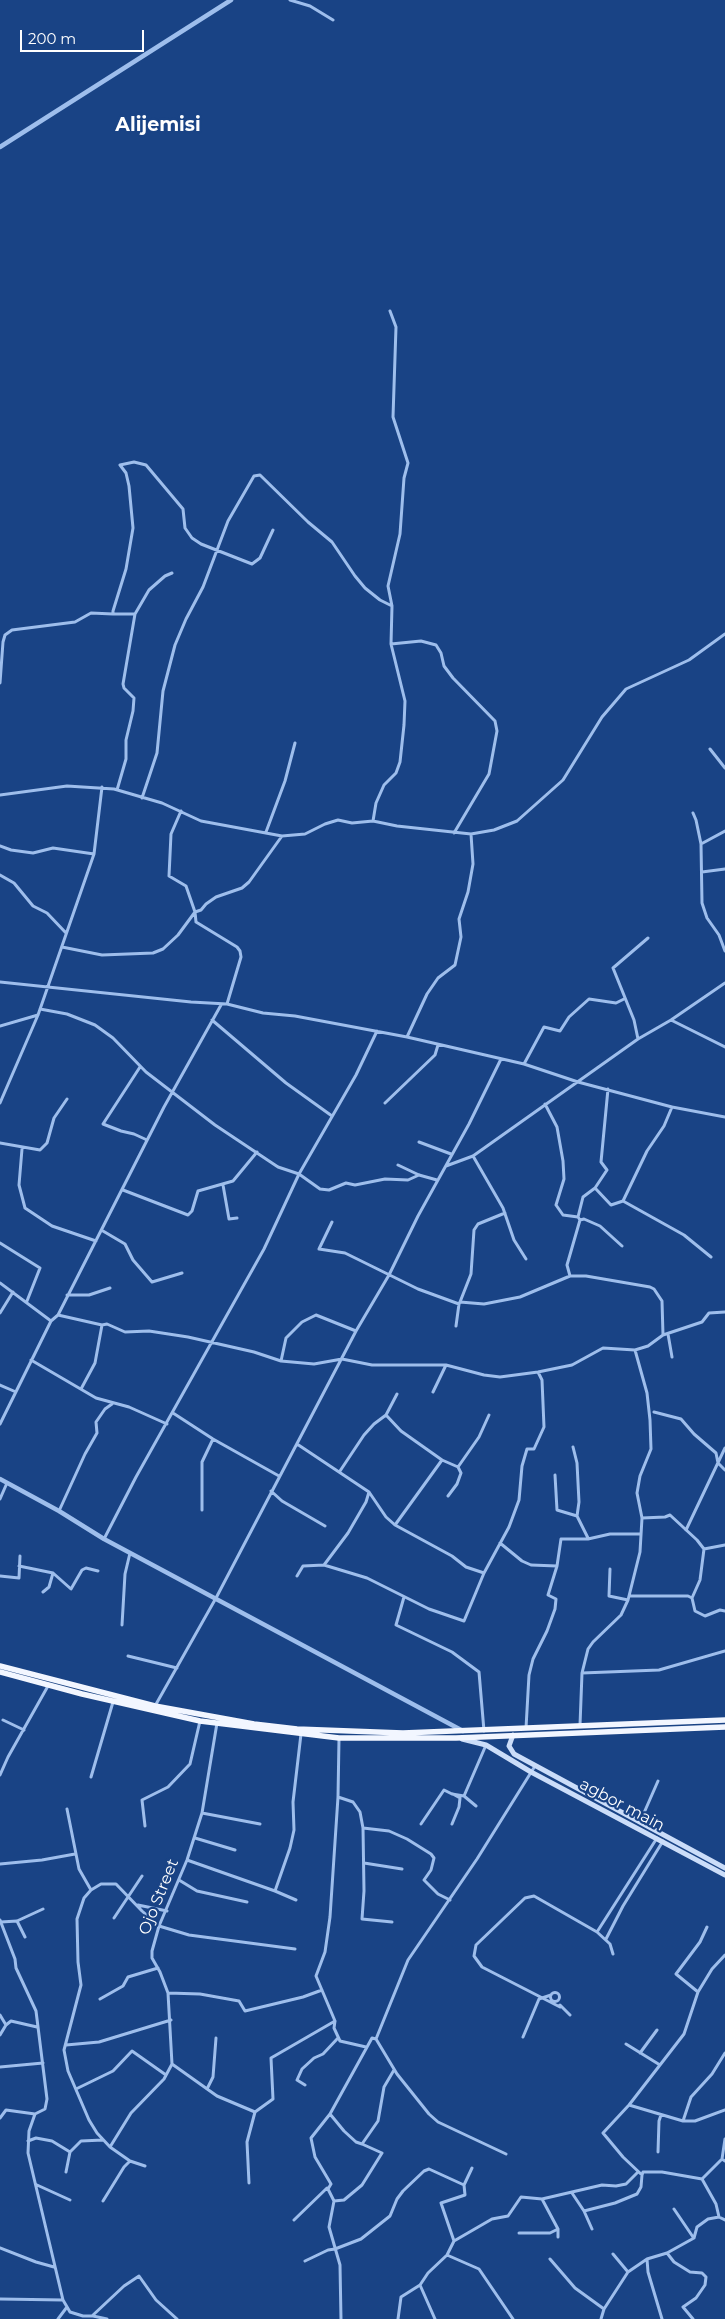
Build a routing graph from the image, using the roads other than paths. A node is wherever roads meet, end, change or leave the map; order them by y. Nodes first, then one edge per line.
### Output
1 (231, 0) edge
2 (290, 0) edge
3 (333, 20) dead end
4 (0, 147) edge
5 (390, 311) dead end
6 (273, 530) dead end
7 (216, 549) junction
8 (172, 574) dead end
9 (392, 606) junction
10 (113, 614) junction
11 (135, 614) junction
12 (725, 634) edge
13 (391, 644) junction
14 (0, 682) edge
15 (295, 743) dead end
16 (710, 749) dead end
17 (725, 760) edge
18 (721, 762) junction
19 (725, 768) edge
20 (102, 788) junction
21 (117, 790) junction
22 (0, 796) edge
23 (142, 798) junction
24 (181, 811) junction
25 (693, 813) dead end
26 (373, 821) junction
27 (725, 831) edge
28 (266, 832) junction
29 (454, 833) junction
30 (471, 834) junction
31 (282, 836) junction
32 (701, 844) junction
33 (0, 846) edge
34 (94, 854) junction
35 (725, 869) edge
36 (702, 872) junction
37 (0, 875) edge
38 (195, 912) junction
39 (66, 933) junction
40 (648, 938) dead end
41 (62, 948) junction
42 (725, 951) edge
43 (0, 982) edge
44 (725, 983) edge
45 (47, 988) junction
46 (624, 999) junction
47 (227, 1004) junction
48 (221, 1005) junction
49 (40, 1009) junction
50 (38, 1015) junction
51 (212, 1020) junction
52 (671, 1020) junction
53 (0, 1026) edge
54 (377, 1031) junction
55 (407, 1037) junction
56 (638, 1039) junction
57 (438, 1045) junction
58 (725, 1047) edge
59 (501, 1059) junction
60 (524, 1064) junction
61 (140, 1067) junction
62 (578, 1082) junction
63 (608, 1089) junction
64 (173, 1092) junction
65 (67, 1099) dead end
66 (0, 1103) edge
67 (385, 1103) dead end
68 (546, 1104) junction
69 (672, 1107) junction
70 (332, 1116) junction
71 (725, 1117) edge
72 (147, 1140) junction
73 (419, 1142) dead end
74 (0, 1143) edge
75 (22, 1148) junction
76 (257, 1152) junction
77 (451, 1154) junction
78 (473, 1156) junction
79 (398, 1165) dead end
80 (446, 1166) junction
81 (300, 1174) junction
82 (419, 1174) junction
83 (437, 1180) junction
84 (223, 1185) junction
85 (596, 1188) junction
86 (123, 1190) junction
87 (623, 1201) junction
88 (505, 1213) junction
89 (237, 1218) dead end
90 (579, 1219) junction
91 (332, 1222) dead end
92 (102, 1231) junction
93 (96, 1241) junction
94 (0, 1243) edge
95 (622, 1246) dead end
96 (711, 1257) dead end
97 (526, 1259) dead end
98 (182, 1272) dead end
99 (389, 1275) junction
100 (570, 1276) junction
101 (0, 1283) edge
102 (110, 1288) dead end
103 (13, 1292) junction
104 (68, 1295) junction
105 (26, 1301) junction
106 (460, 1303) junction
107 (725, 1312) edge
108 (0, 1313) edge
109 (58, 1315) junction
110 (51, 1321) junction
111 (102, 1324) junction
112 (456, 1326) dead end
113 (356, 1331) junction
114 (668, 1334) junction
115 (663, 1336) junction
116 (212, 1343) junction
117 (635, 1350) junction
118 (672, 1357) dead end
119 (342, 1359) junction
120 (31, 1360) junction
121 (281, 1361) junction
122 (446, 1365) junction
123 (538, 1372) junction
124 (0, 1385) edge
125 (81, 1389) junction
126 (16, 1392) junction
127 (433, 1392) dead end
128 (397, 1394) dead end
129 (112, 1403) junction
130 (654, 1412) dead end
131 (173, 1413) junction
132 (386, 1415) junction
133 (489, 1415) dead end
134 (0, 1424) edge
135 (167, 1424) junction
136 (213, 1439) junction
137 (297, 1444) junction
138 (573, 1447) dead end
139 (725, 1448) edge
140 (442, 1460) junction
141 (718, 1463) junction
142 (458, 1467) junction
143 (725, 1470) edge
144 (340, 1471) junction
145 (555, 1474) dead end
146 (279, 1476) junction
147 (0, 1479) edge
148 (7, 1483) junction
149 (271, 1491) junction
150 (369, 1492) junction
151 (448, 1496) dead end
152 (0, 1499) edge
153 (366, 1502) junction
154 (376, 1503) junction
155 (59, 1510) junction
156 (202, 1510) dead end
157 (578, 1516) junction
158 (642, 1518) junction
159 (395, 1525) junction
160 (325, 1526) dead end
161 (686, 1530) junction
162 (640, 1534) junction
163 (104, 1539) junction
164 (588, 1539) junction
165 (500, 1543) junction
166 (725, 1546) edge
167 (704, 1549) junction
168 (130, 1552) junction
169 (20, 1556) dead end
170 (324, 1565) junction
171 (19, 1566) junction
172 (557, 1566) junction
173 (610, 1569) dead end
174 (98, 1571) dead end
175 (53, 1573) junction
176 (484, 1573) junction
177 (0, 1576) edge
178 (297, 1576) dead end
179 (43, 1592) dead end
180 (404, 1597) junction
181 (216, 1598) junction
182 (629, 1598) junction
183 (692, 1598) junction
184 (725, 1611) edge
185 (122, 1626) dead end
186 (725, 1650) edge
187 (128, 1656) dead end
188 (0, 1666) edge
189 (176, 1668) junction
190 (0, 1672) edge
191 (582, 1673) junction
192 (49, 1685) junction
193 (85, 1688) junction
194 (82, 1694) junction
195 (113, 1702) junction
196 (155, 1706) junction
197 (3, 1720) dead end
198 (725, 1720) edge
199 (200, 1721) junction
200 (217, 1723) junction
201 (580, 1727) junction
202 (725, 1727) edge
203 (526, 1728) junction
204 (24, 1730) junction
205 (484, 1731) junction
206 (465, 1732) junction
207 (301, 1734) junction
208 (513, 1735) junction
209 (339, 1738) junction
210 (456, 1738) junction
211 (486, 1745) junction
212 (535, 1766) junction
213 (531, 1772) junction
214 (0, 1774) edge
215 (92, 1777) dead end
216 (658, 1781) dead end
217 (452, 1794) junction
218 (464, 1796) junction
219 (338, 1797) junction
220 (476, 1806) dead end
221 (67, 1809) dead end
222 (202, 1813) junction
223 (640, 1822) junction
224 (260, 1824) dead end
225 (421, 1824) dead end
226 (452, 1824) dead end
227 (145, 1826) dead end
228 (363, 1828) junction
229 (657, 1837) junction
230 (195, 1838) junction
231 (664, 1841) junction
232 (235, 1850) dead end
233 (75, 1854) junction
234 (187, 1860) junction
235 (364, 1863) junction
236 (0, 1864) edge
237 (725, 1868) edge
238 (402, 1869) dead end
239 (725, 1874) edge
240 (142, 1876) dead end
241 (179, 1880) junction
242 (91, 1890) junction
243 (275, 1890) junction
244 (129, 1896) junction
245 (296, 1900) dead end
246 (450, 1900) junction
247 (247, 1902) dead end
248 (137, 1905) junction
249 (43, 1909) dead end
250 (167, 1911) junction
251 (114, 1918) dead end
252 (0, 1921) edge
253 (17, 1921) junction
254 (392, 1922) dead end
255 (159, 1926) junction
256 (707, 1927) dead end
257 (597, 1932) junction
258 (6, 1935) junction
259 (25, 1937) dead end
260 (0, 1939) edge
261 (606, 1939) junction
262 (295, 1949) dead end
263 (613, 1954) dead end
264 (725, 1955) edge
265 (158, 1968) junction
266 (322, 1990) junction
267 (698, 1992) junction
268 (168, 1993) junction
269 (552, 1995) junction
270 (542, 1997) junction
271 (100, 1999) dead end
272 (559, 2000) junction
273 (560, 2007) junction
274 (0, 2015) edge
275 (570, 2015) dead end
276 (171, 2020) junction
277 (335, 2021) junction
278 (6, 2025) junction
279 (37, 2027) junction
280 (657, 2030) dead end
281 (0, 2035) edge
282 (523, 2037) dead end
283 (216, 2038) dead end
284 (338, 2038) junction
285 (376, 2039) junction
286 (626, 2044) dead end
287 (66, 2045) junction
288 (366, 2047) junction
289 (640, 2053) junction
290 (725, 2053) edge
291 (43, 2063) junction
292 (172, 2064) junction
293 (660, 2065) junction
294 (0, 2067) edge
295 (394, 2070) junction
296 (166, 2075) junction
297 (305, 2085) dead end
298 (76, 2089) junction
299 (206, 2089) junction
300 (629, 2105) junction
301 (725, 2110) edge
302 (255, 2112) junction
303 (35, 2114) junction
304 (330, 2114) junction
305 (661, 2115) junction
306 (0, 2118) edge
307 (683, 2121) junction
308 (725, 2139) edge
309 (104, 2140) junction
310 (28, 2141) junction
311 (362, 2144) junction
312 (110, 2147) junction
313 (70, 2152) junction
314 (658, 2152) dead end
315 (506, 2154) dead end
316 (723, 2160) edge
317 (130, 2161) junction
318 (145, 2166) dead end
319 (472, 2168) dead end
320 (66, 2172) dead end
321 (638, 2172) junction
322 (642, 2175) junction
323 (702, 2179) junction
324 (249, 2183) dead end
325 (36, 2184) junction
326 (331, 2184) junction
327 (464, 2185) junction
328 (572, 2193) junction
329 (542, 2199) junction
330 (70, 2200) dead end
331 (103, 2201) dead end
332 (334, 2201) junction
333 (674, 2209) dead end
334 (584, 2211) junction
335 (719, 2217) junction
336 (294, 2220) dead end
337 (725, 2220) edge
338 (558, 2229) junction
339 (592, 2229) dead end
340 (519, 2233) dead end
341 (558, 2237) dead end
342 (694, 2238) junction
343 (454, 2241) junction
344 (0, 2248) edge
345 (335, 2249) junction
346 (667, 2253) junction
347 (613, 2254) dead end
348 (447, 2255) junction
349 (647, 2259) junction
350 (550, 2260) dead end
351 (305, 2261) dead end
352 (54, 2267) junction
353 (628, 2272) junction
354 (420, 2285) junction
355 (0, 2299) edge
356 (62, 2300) junction
357 (67, 2307) junction
358 (604, 2309) junction
359 (92, 2316) junction
360 (58, 2319) edge
361 (108, 2319) edge
362 (177, 2319) edge
363 (341, 2319) edge
364 (398, 2319) edge
365 (435, 2319) edge
366 (513, 2319) edge
367 (600, 2319) edge
368 (662, 2319) edge
369 (693, 2319) edge

1 - 4 street
2 - 3 street
5 - 9 street
6 - 7 street
7 - 9 street
7 - 10 street
7 - 23 street
8 - 11 street
9 - 13 street
10 - 11 street
10 - 14 street
11 - 21 street
12 - 30 street
13 - 26 street
13 - 29 street
15 - 28 street
16 - 18 street
17 - 18 street
18 - 19 street
20 - 21 street
20 - 22 street
20 - 34 street
21 - 23 street
23 - 24 street
24 - 28 street
24 - 38 street
25 - 32 street
26 - 29 street
26 - 31 street
27 - 32 street
28 - 31 street
29 - 30 street
30 - 55 street
31 - 38 street
32 - 36 street
33 - 34 street
34 - 39 street
35 - 36 street
36 - 42 street
37 - 39 street
38 - 41 street
38 - 47 street
39 - 41 street
40 - 46 street
41 - 45 street
43 - 45 street
44 - 52 street
45 - 48 street
45 - 49 street
46 - 56 street
46 - 60 street
47 - 48 street
47 - 54 street
48 - 51 street
49 - 50 street
49 - 61 street
50 - 53 street
50 - 66 street
51 - 64 street
51 - 70 street
52 - 56 street
52 - 58 street
54 - 55 street
54 - 70 street
55 - 57 street
56 - 62 street
57 - 59 street
57 - 67 street
59 - 60 street
59 - 77 street
60 - 62 street
61 - 64 street
61 - 72 street
62 - 63 street
62 - 68 street
63 - 69 street
63 - 85 street
64 - 72 street
64 - 76 street
65 - 75 street
68 - 78 street
68 - 90 street
69 - 71 street
69 - 87 street
70 - 81 street
72 - 86 street
73 - 77 street
74 - 75 street
75 - 93 street
76 - 81 street
76 - 84 street
77 - 80 street
78 - 80 street
78 - 88 street
79 - 82 street
80 - 83 street
81 - 82 street
81 - 116 street
82 - 83 street
83 - 99 street
84 - 86 street
84 - 89 street
85 - 87 street
85 - 90 street
86 - 92 street
87 - 96 street
88 - 97 street
88 - 106 street
90 - 95 street
90 - 100 street
91 - 99 street
92 - 93 street
92 - 98 street
93 - 104 street
94 - 105 street
99 - 106 street
99 - 113 street
100 - 106 street
100 - 115 street
101 - 103 street
102 - 104 street
103 - 105 street
103 - 108 street
104 - 109 street
105 - 110 street
106 - 112 street
107 - 114 street
109 - 110 street
109 - 111 street
110 - 120 street
111 - 116 street
111 - 125 street
113 - 119 street
113 - 121 street
114 - 115 street
114 - 118 street
115 - 117 street
116 - 121 street
116 - 131 street
117 - 123 street
117 - 158 street
119 - 121 street
119 - 122 street
119 - 137 street
120 - 125 street
120 - 126 street
122 - 123 street
122 - 127 street
123 - 165 street
124 - 126 street
125 - 129 street
126 - 134 street
128 - 132 street
129 - 135 street
129 - 155 street
130 - 141 street
131 - 135 street
131 - 136 street
132 - 140 street
132 - 144 street
133 - 142 street
135 - 163 street
136 - 146 street
136 - 156 street
137 - 144 street
137 - 146 street
138 - 157 street
139 - 141 street
140 - 142 street
140 - 159 street
141 - 143 street
141 - 161 street
142 - 151 street
144 - 150 street
145 - 157 street
146 - 149 street
147 - 148 street
148 - 152 street
148 - 155 street
149 - 160 street
149 - 181 street
150 - 153 street
150 - 154 street
153 - 154 street
153 - 170 street
154 - 159 street
155 - 163 street
157 - 164 street
158 - 161 street
158 - 162 street
159 - 176 street
161 - 167 street
162 - 164 street
162 - 182 street
163 - 168 street
164 - 172 street
165 - 172 street
165 - 176 street
166 - 167 street
167 - 183 street
168 - 181 street
168 - 185 street
169 - 171 street
170 - 178 street
170 - 180 street
171 - 175 street
171 - 177 street
172 - 203 street
173 - 182 street
174 - 175 street
175 - 179 street
176 - 180 street
180 - 205 street
181 - 189 street
181 - 206 street
182 - 183 street
182 - 191 street
183 - 184 street
186 - 191 street
187 - 189 street
188 - 193 highway
189 - 196 street
190 - 192 highway
191 - 201 street
192 - 194 highway
192 - 204 street
193 - 194 highway
193 - 196 highway
194 - 195 highway
195 - 199 highway
195 - 215 street
196 - 206 highway
197 - 204 street
198 - 201 highway
199 - 200 highway
199 - 227 street
200 - 207 highway
200 - 222 street, Ojo Street
201 - 203 highway
202 - 208 highway
203 - 205 highway
204 - 214 street
205 - 206 highway
207 - 209 highway
207 - 243 street
208 - 210 highway
208 - 212 main road, agbor main
209 - 210 highway
209 - 219 street
210 - 211 main road, agbor main
211 - 213 main road, agbor main
211 - 218 street
212 - 213 street
212 - 223 main road, agbor main
213 - 229 main road, agbor main
213 - 246 street
216 - 223 street
217 - 218 street
217 - 225 street
217 - 226 street
218 - 220 street
219 - 228 street
219 - 266 street
221 - 233 street
222 - 224 street
222 - 230 street, Ojo Street
223 - 237 main road, agbor main
228 - 235 street
228 - 246 street
229 - 231 main road, agbor main
229 - 257 street
230 - 232 street
230 - 234 street, Ojo Street
231 - 239 main road, agbor main
231 - 261 street
233 - 236 street
233 - 242 street
234 - 241 street, Ojo Street
234 - 243 street
235 - 238 street
235 - 254 street
240 - 244 street
241 - 247 street
241 - 250 street, Ojo Street
242 - 244 street
242 - 287 street
243 - 245 street
244 - 248 street
244 - 251 street
246 - 285 street
248 - 250 street
248 - 255 street
249 - 253 street
250 - 255 street, Ojo Street
252 - 253 street
252 - 258 street
253 - 259 street
255 - 262 street
255 - 265 street, Ojo Street
256 - 267 street
257 - 261 street
257 - 270 street
258 - 260 street
258 - 279 street
261 - 263 street
264 - 267 street
265 - 268 street, Ojo Street
265 - 271 street
266 - 268 street
266 - 277 street
267 - 293 street
268 - 276 street, Ojo Street
269 - 270 street
269 - 272 street
269 - 272 street
270 - 273 street
270 - 282 street
272 - 273 street
273 - 275 street
274 - 278 street
276 - 287 street
276 - 292 street, Ojo Street
277 - 284 street
277 - 302 street
278 - 279 street
278 - 281 street
279 - 291 street
280 - 289 street
283 - 299 street
284 - 288 street
284 - 297 street
285 - 288 street
285 - 295 street
286 - 289 street
287 - 298 street
288 - 304 street
289 - 293 street
290 - 307 street
291 - 294 street
291 - 303 street
292 - 296 street, Ojo Street
292 - 299 street
293 - 300 street
295 - 311 street
295 - 315 street
296 - 298 street
296 - 312 street, Ojo Street
298 - 309 street
299 - 302 street
300 - 305 street
300 - 321 street
301 - 307 street
302 - 324 street
303 - 306 street
303 - 310 street
304 - 311 street
304 - 326 street
305 - 307 street
305 - 314 street
308 - 316 street
309 - 312 street
309 - 313 street
310 - 313 street
310 - 325 street
311 - 332 street
312 - 317 street
313 - 320 street
316 - 323 street
317 - 318 street
317 - 331 street
319 - 327 street
321 - 322 street
321 - 328 street
322 - 323 street
322 - 334 street
323 - 335 street
325 - 330 street
325 - 352 street
326 - 332 street
326 - 336 street
327 - 343 street
327 - 345 street
328 - 329 street
328 - 334 street
329 - 338 street
329 - 343 street
332 - 345 street
333 - 342 street
334 - 339 street
335 - 337 street
335 - 342 street
338 - 340 street
338 - 341 street
342 - 346 street
343 - 348 street
344 - 352 street
345 - 351 street
345 - 363 street
346 - 349 street
346 - 369 street
347 - 353 street
348 - 354 street
348 - 366 street
349 - 353 street
349 - 368 street
350 - 358 street
352 - 356 street
353 - 358 street
354 - 364 street
354 - 365 street
355 - 356 street
356 - 357 street
357 - 359 street
357 - 360 street
358 - 367 street
359 - 361 street
359 - 362 street

